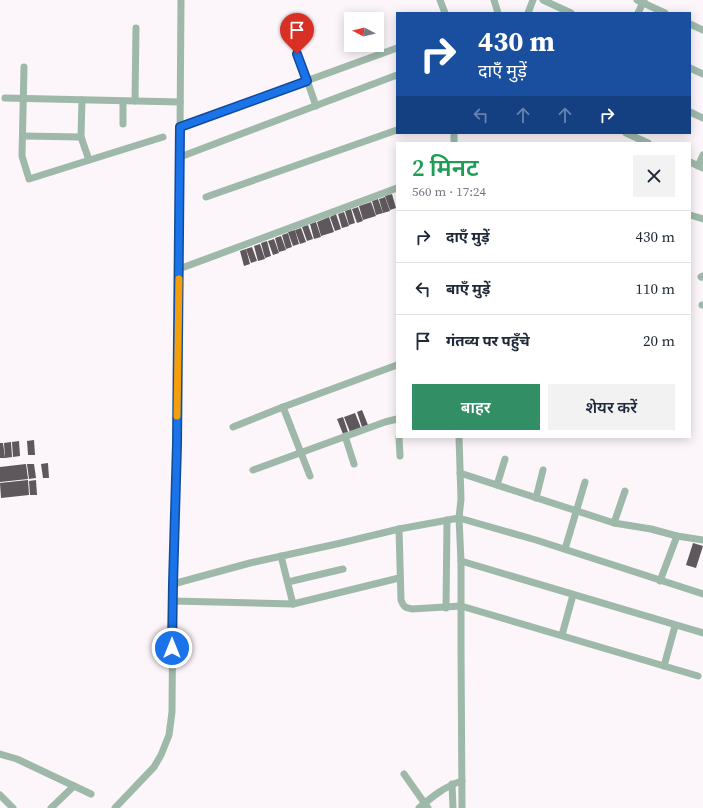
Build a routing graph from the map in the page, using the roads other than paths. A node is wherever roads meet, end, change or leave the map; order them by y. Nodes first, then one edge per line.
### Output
1 (181, 0) edge
2 (440, 0) edge
3 (494, 0) edge
4 (534, 0) edge
5 (543, 0) edge
6 (641, 1) edge
7 (445, 12) edge
8 (498, 12) edge
9 (528, 12) edge
10 (569, 12) edge
11 (638, 12) edge
12 (664, 12) edge
13 (691, 24) edge
14 (136, 28) dead end
15 (703, 30) edge
16 (293, 40) dead end
17 (396, 48) edge
18 (24, 67) dead end
19 (691, 68) edge
20 (703, 74) edge
21 (396, 75) edge
22 (307, 81) junction
23 (4, 98) dead end
24 (24, 99) junction
25 (82, 100) junction
26 (123, 101) junction
27 (135, 101) junction
28 (180, 102) junction
29 (316, 106) junction
30 (691, 112) edge
31 (703, 118) edge
32 (123, 124) dead end
33 (180, 127) junction
34 (396, 130) edge
35 (628, 134) edge
36 (23, 136) junction
37 (81, 137) junction
38 (163, 137) dead end
39 (646, 142) edge
40 (703, 155) edge
41 (180, 157) junction
42 (89, 160) junction
43 (691, 162) edge
44 (701, 167) edge
45 (396, 188) edge
46 (206, 197) dead end
47 (691, 215) edge
48 (703, 219) edge
49 (179, 270) junction
50 (396, 365) edge
51 (283, 407) junction
52 (396, 419) edge
53 (234, 427) dead end
54 (345, 436) junction
55 (399, 438) edge
56 (459, 438) edge
57 (301, 451) junction
58 (400, 456) dead end
59 (505, 459) dead end
60 (354, 464) dead end
61 (253, 470) dead end
62 (543, 470) dead end
63 (460, 473) junction
64 (310, 476) dead end
65 (585, 482) dead end
66 (497, 485) junction
67 (625, 491) dead end
68 (536, 498) junction
69 (575, 511) junction
70 (459, 518) junction
71 (447, 520) junction
72 (614, 523) junction
73 (399, 529) junction
74 (677, 536) junction
75 (703, 540) edge
76 (565, 549) junction
77 (281, 556) junction
78 (461, 561) junction
79 (343, 569) dead end
80 (399, 578) junction
81 (660, 581) junction
82 (288, 582) junction
83 (173, 584) junction
84 (703, 594) edge
85 (573, 595) junction
86 (173, 601) junction
87 (294, 604) junction
88 (461, 606) junction
89 (446, 608) junction
90 (675, 626) junction
91 (703, 633) edge
92 (562, 635) junction
93 (664, 666) junction
94 (698, 676) dead end
95 (0, 754) edge
96 (404, 774) dead end
97 (462, 781) junction
98 (452, 784) junction
99 (74, 786) junction
100 (92, 794) dead end
101 (0, 795) edge
102 (424, 806) edge
103 (13, 808) edge
104 (51, 808) edge
105 (115, 808) edge
106 (453, 808) edge
107 (462, 808) edge

1 - 28 street
2 - 7 street
3 - 8 street
4 - 9 street
5 - 10 street
6 - 11 street
6 - 12 street
13 - 15 street
14 - 27 street
16 - 22 street
17 - 22 street
18 - 24 street
19 - 20 street
21 - 29 street
22 - 29 street
22 - 33 street
23 - 24 street
24 - 25 street
24 - 36 street
25 - 26 street
25 - 37 street
26 - 27 street
26 - 32 street
27 - 28 street
28 - 33 street
29 - 41 street
30 - 31 street
33 - 41 street
34 - 46 street
35 - 39 street
36 - 37 street
36 - 42 street
37 - 42 street
38 - 42 street
40 - 44 street
41 - 49 street
43 - 44 street
45 - 49 street
47 - 48 street
49 - 83 street
50 - 51 street
51 - 53 street
51 - 57 street
52 - 54 street
54 - 57 street
54 - 60 street
55 - 58 street
56 - 63 street
57 - 61 street
57 - 64 street
59 - 66 street
62 - 68 street
63 - 66 street
63 - 70 street
65 - 69 street
66 - 68 street
67 - 72 street
68 - 69 street
69 - 72 street
69 - 76 street
70 - 71 street
70 - 76 street
70 - 78 street
71 - 73 street
71 - 89 street
72 - 74 street
73 - 77 street
73 - 80 street
74 - 75 street
74 - 81 street
76 - 81 street
77 - 82 street
77 - 83 street
78 - 85 street
78 - 88 street
79 - 82 street
80 - 87 street
80 - 89 street
81 - 84 street
82 - 87 street
83 - 86 street
85 - 90 street
85 - 92 street
86 - 87 street
86 - 105 street
88 - 89 street
88 - 92 street
88 - 97 street
90 - 91 street
90 - 93 street
92 - 93 street
93 - 94 street
95 - 99 street
96 - 102 street
97 - 98 street
97 - 107 street
98 - 102 street
98 - 106 street
99 - 100 street
99 - 104 street
101 - 103 street

